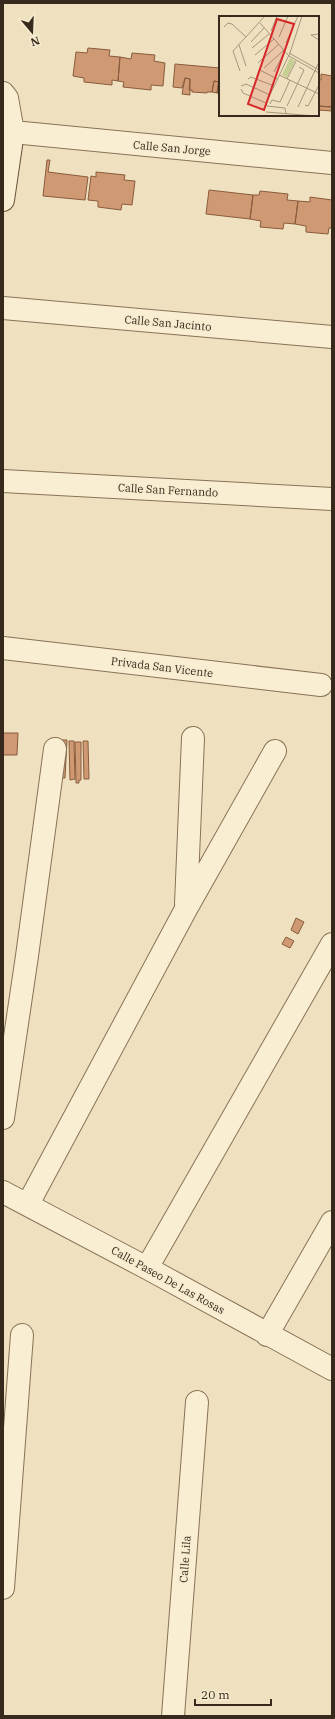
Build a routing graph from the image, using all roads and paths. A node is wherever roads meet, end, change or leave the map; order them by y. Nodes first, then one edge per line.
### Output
1 (3, 93) edge
2 (13, 132) junction
3 (332, 163) edge
4 (3, 200) edge
5 (3, 308) edge
6 (332, 337) edge
7 (3, 481) edge
8 (332, 499) edge
9 (3, 648) edge
10 (321, 685) dead end
11 (193, 738) dead end
12 (54, 749) dead end
13 (275, 751) dead end
14 (186, 909) junction
15 (332, 944) edge
16 (3, 1118) edge
17 (3, 1192) edge
18 (28, 1204) junction
19 (332, 1222) edge
20 (147, 1268) junction
21 (22, 1335) dead end
22 (267, 1335) junction
23 (332, 1369) edge
24 (197, 1402) dead end
25 (3, 1588) edge
26 (173, 1716) edge

1 - 2 street
2 - 3 street, Calle San Jorge
2 - 4 street
5 - 6 street, Calle San Jacinto
7 - 8 street, Calle San Fernando
9 - 10 street, Privada San Vicente
11 - 14 street
12 - 16 street
13 - 14 street
14 - 18 street
15 - 20 street
17 - 18 street, Calle Paseo De Las Rosas
18 - 20 street, Calle Paseo De Las Rosas
19 - 22 street
20 - 22 street, Calle Paseo De Las Rosas
21 - 25 street
22 - 23 street, Calle Paseo De Las Rosas
24 - 26 street, Calle Lila

